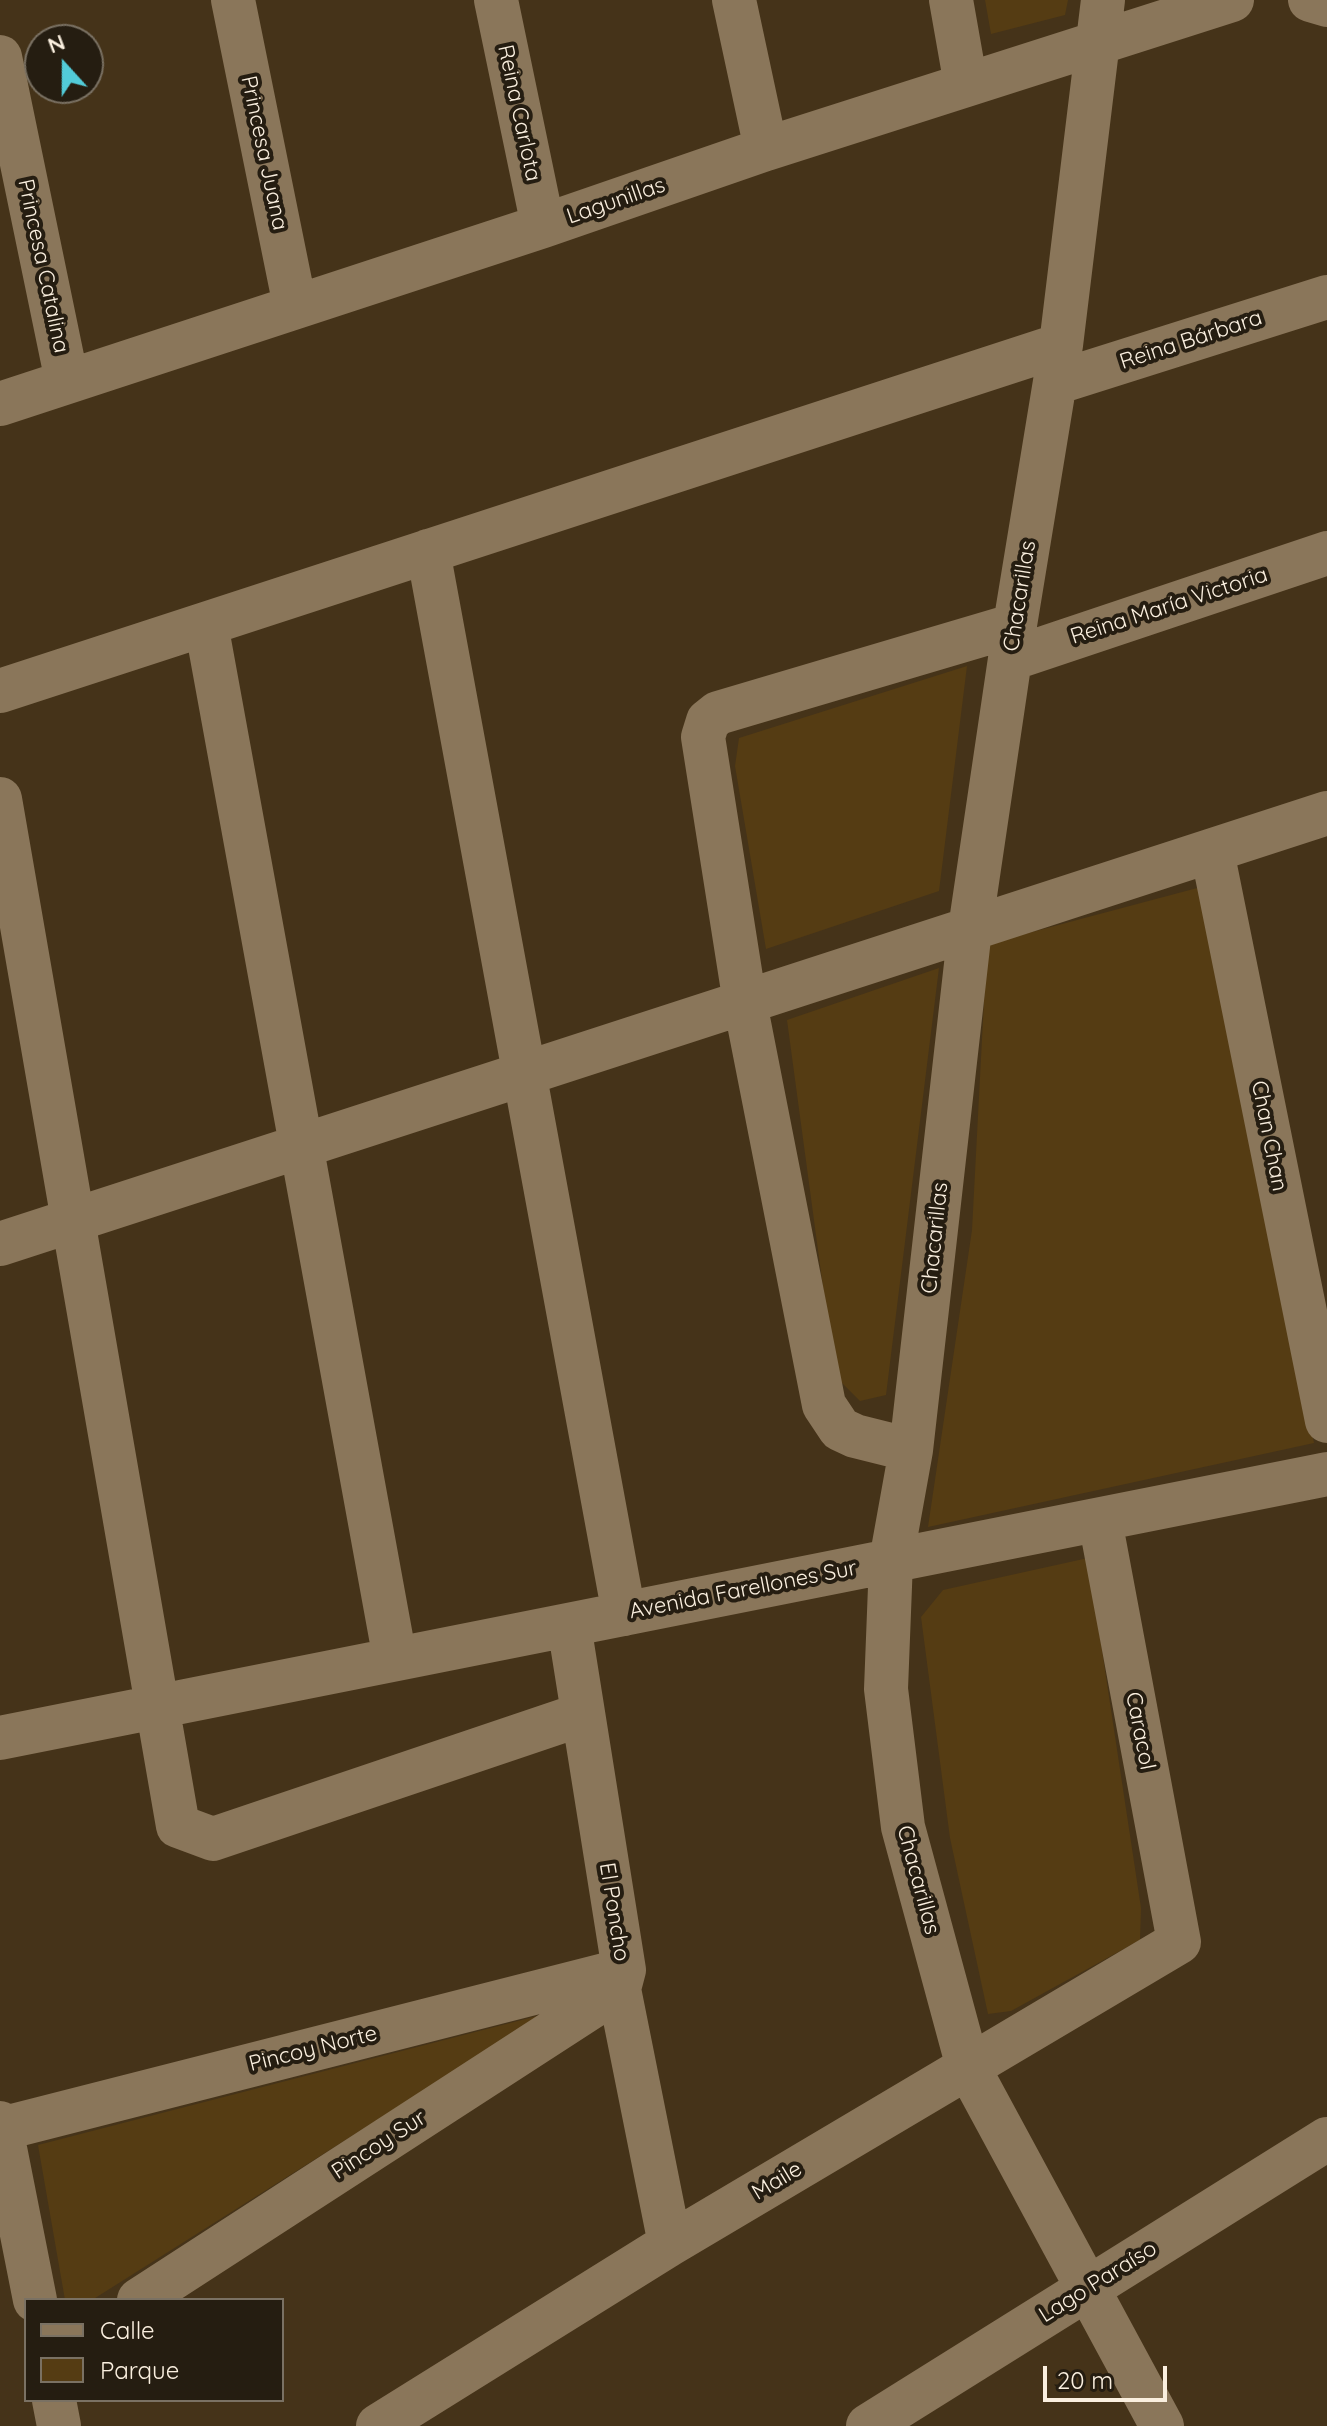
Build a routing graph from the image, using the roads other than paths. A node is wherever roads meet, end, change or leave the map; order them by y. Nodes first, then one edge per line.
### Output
1 (233, 0) edge
2 (496, 0) edge
3 (734, 0) edge
4 (951, 0) edge
5 (1103, 0) edge
6 (1232, 0) edge
7 (1310, 0) edge
8 (1327, 5) edge
9 (1096, 43) junction
10 (0, 57) edge
11 (966, 85) junction
12 (766, 149) junction
13 (543, 226) junction
14 (1327, 297) edge
15 (295, 306) junction
16 (1058, 364) junction
17 (67, 381) junction
18 (0, 404) edge
19 (428, 551) junction
20 (1327, 553) edge
21 (206, 624) junction
22 (1013, 642) junction
23 (0, 691) edge
24 (0, 799) edge
25 (1327, 813) edge
26 (1212, 851) junction
27 (970, 929) junction
28 (745, 1003) junction
29 (525, 1073) junction
30 (302, 1146) junction
31 (75, 1220) junction
32 (0, 1244) edge
33 (1327, 1421) edge
34 (911, 1450) junction
35 (1327, 1474) edge
36 (1100, 1520) junction
37 (891, 1561) junction
38 (624, 1614) junction
39 (569, 1625) junction
40 (395, 1659) junction
41 (159, 1706) junction
42 (583, 1714) junction
43 (0, 1738) edge
44 (1179, 1942) joint
45 (621, 1980) junction
46 (968, 2067) junction
47 (1, 2126) edge
48 (1327, 2139) edge
49 (670, 2244) junction
50 (1088, 2289) junction
51 (35, 2298) edge
52 (142, 2298) edge
53 (54, 2402) edge
54 (59, 2426) edge
55 (378, 2426) edge
56 (868, 2426) edge
57 (1162, 2426) edge

1 - 15 street, Princesa Juana
2 - 13 street, Reina Carlota
3 - 12 street
4 - 11 street
5 - 9 street, Chacarillas
6 - 9 street, Lagunillas
7 - 8 street
9 - 11 street, Lagunillas
9 - 16 street, Chacarillas
10 - 17 street, Princesa Catalina
11 - 12 street, Lagunillas
12 - 13 street, Lagunillas
13 - 15 street, Lagunillas
14 - 16 street, Reina Bárbara
15 - 17 street, Lagunillas
16 - 19 street, Reina Bárbara
16 - 22 street, Chacarillas
17 - 18 street, Lagunillas
19 - 21 street, Reina Bárbara
19 - 29 street
20 - 22 street, Reina María Victoria
21 - 23 street, Reina Bárbara
21 - 30 street
22 - 27 street, Chacarillas
22 - 28 street, Reina María Victoria
24 - 31 street
25 - 26 street
26 - 27 street
26 - 33 street, Chan Chan
27 - 28 street
27 - 34 street, Chacarillas
28 - 29 street
28 - 34 street
29 - 30 street
29 - 38 street
30 - 31 street
30 - 40 street
31 - 32 street
31 - 41 street
34 - 37 street, Chacarillas
35 - 36 street, Avenida Farellones Sur
36 - 37 street, Avenida Farellones Sur
36 - 44 street, Caracol
37 - 38 street, Avenida Farellones Sur
37 - 46 street, Chacarillas
38 - 39 street, Avenida Farellones Sur
39 - 40 street, Avenida Farellones Sur
39 - 42 street, El Poncho
40 - 41 street, Avenida Farellones Sur
41 - 42 street
41 - 43 street, Avenida Farellones Sur
42 - 45 street, El Poncho
44 - 46 street, Maile
45 - 47 street, Pincoy Norte
45 - 49 street, El Poncho
45 - 52 street, Pincoy Sur
46 - 49 street, Maile
46 - 50 street, Chacarillas
47 - 51 street
48 - 50 street, Lago Paraíso
49 - 55 street, Maile
50 - 56 street, Lago Paraíso
50 - 57 street, Chacarillas
53 - 54 street

